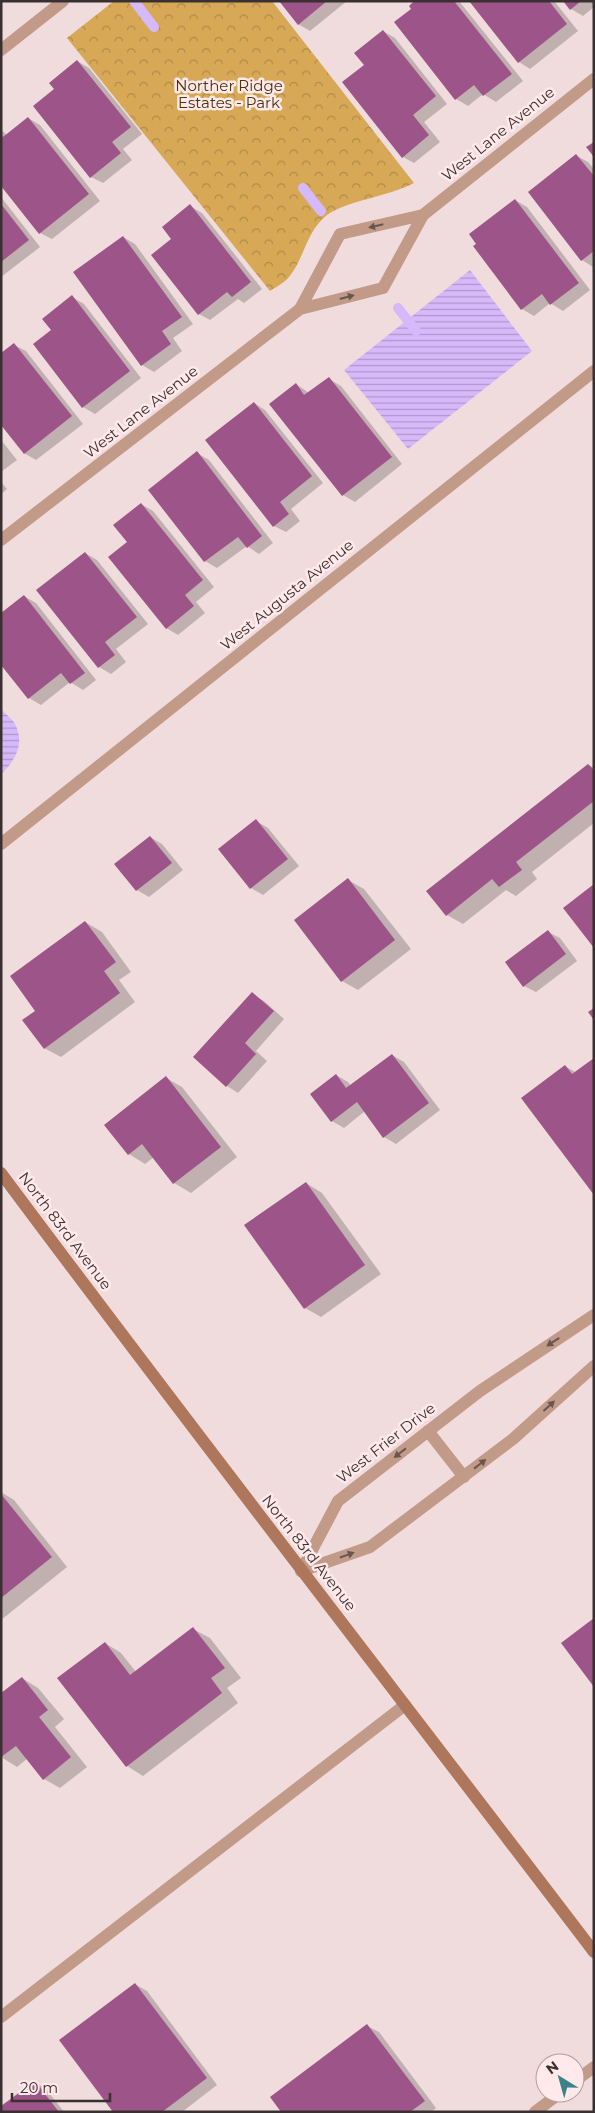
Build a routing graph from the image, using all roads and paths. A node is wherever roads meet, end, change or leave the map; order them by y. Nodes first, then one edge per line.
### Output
1 (63, 1) edge
2 (1, 50) edge
3 (594, 79) edge
4 (423, 215) junction
5 (300, 309) junction
6 (594, 371) edge
7 (1, 540) edge
8 (1, 844) edge
9 (1, 1173) edge
10 (594, 1315) edge
11 (594, 1366) edge
12 (428, 1431) junction
13 (464, 1477) junction
14 (301, 1571) junction
15 (405, 1705) junction
16 (594, 1952) edge
17 (1, 2017) edge
18 (547, 2103) edge
19 (535, 2112) edge

1 - 2 street
3 - 4 street, West Lane Avenue
5 -> 4 street, West Lane Avenue
4 -> 5 street, West Lane Avenue
5 - 7 street, West Lane Avenue
6 - 8 street, West Augusta Avenue
9 - 14 main road, North 83rd Avenue
10 -> 12 street, West Frier Drive
13 -> 11 street
12 - 13 street
12 -> 14 street, West Frier Drive
14 -> 13 street
14 - 15 main road, North 83rd Avenue
15 - 16 main road, North 83rd Avenue
15 - 17 street
18 - 19 street

